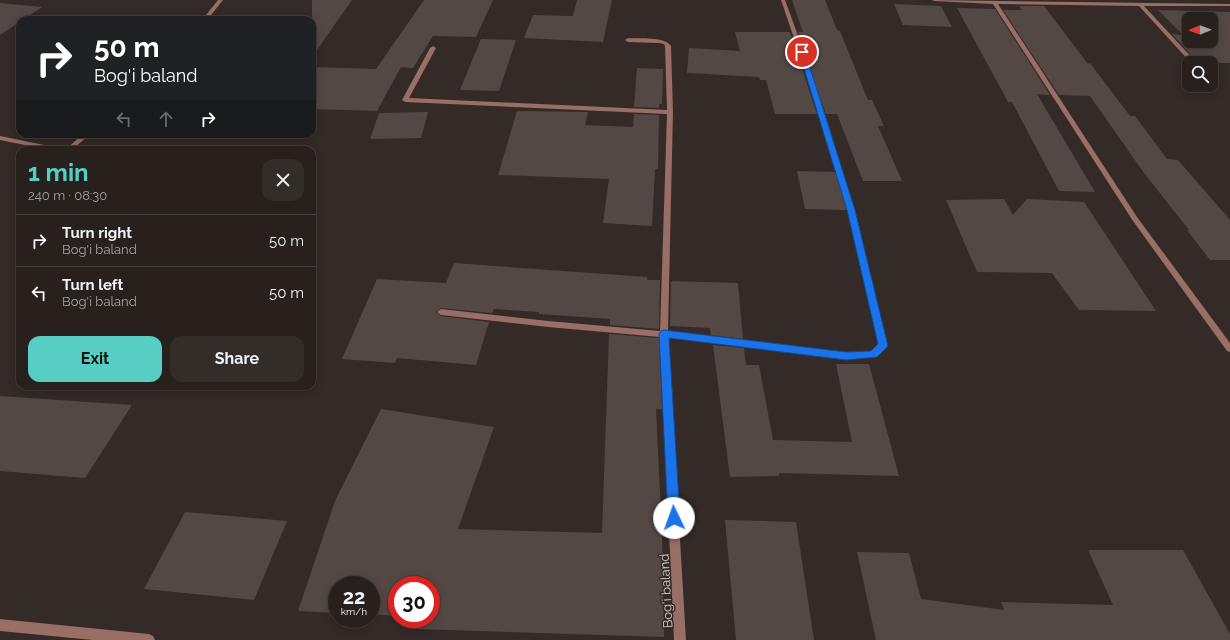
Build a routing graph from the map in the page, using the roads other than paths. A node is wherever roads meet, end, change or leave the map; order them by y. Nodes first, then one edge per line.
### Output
1 (221, 0) edge
2 (783, 0) edge
3 (934, 0) edge
4 (996, 3) junction
5 (1140, 4) junction
6 (1230, 5) edge
7 (207, 16) edge
8 (628, 40) dead end
9 (433, 48) dead end
10 (1188, 56) edge
11 (670, 112) junction
12 (0, 138) edge
13 (83, 138) edge
14 (39, 146) edge
15 (73, 146) edge
16 (441, 312) dead end
17 (664, 334) junction
18 (1230, 349) edge
19 (0, 625) edge
20 (149, 640) edge
21 (680, 640) edge

1 - 7 street
2 - 17 street
3 - 4 street
4 - 5 street
4 - 18 street
5 - 6 street
5 - 10 street
8 - 11 street, Bog'i baland
9 - 11 street
11 - 17 street, Bog'i baland
12 - 14 street
13 - 15 street
16 - 17 street
17 - 21 street, Bog'i baland
19 - 20 street

